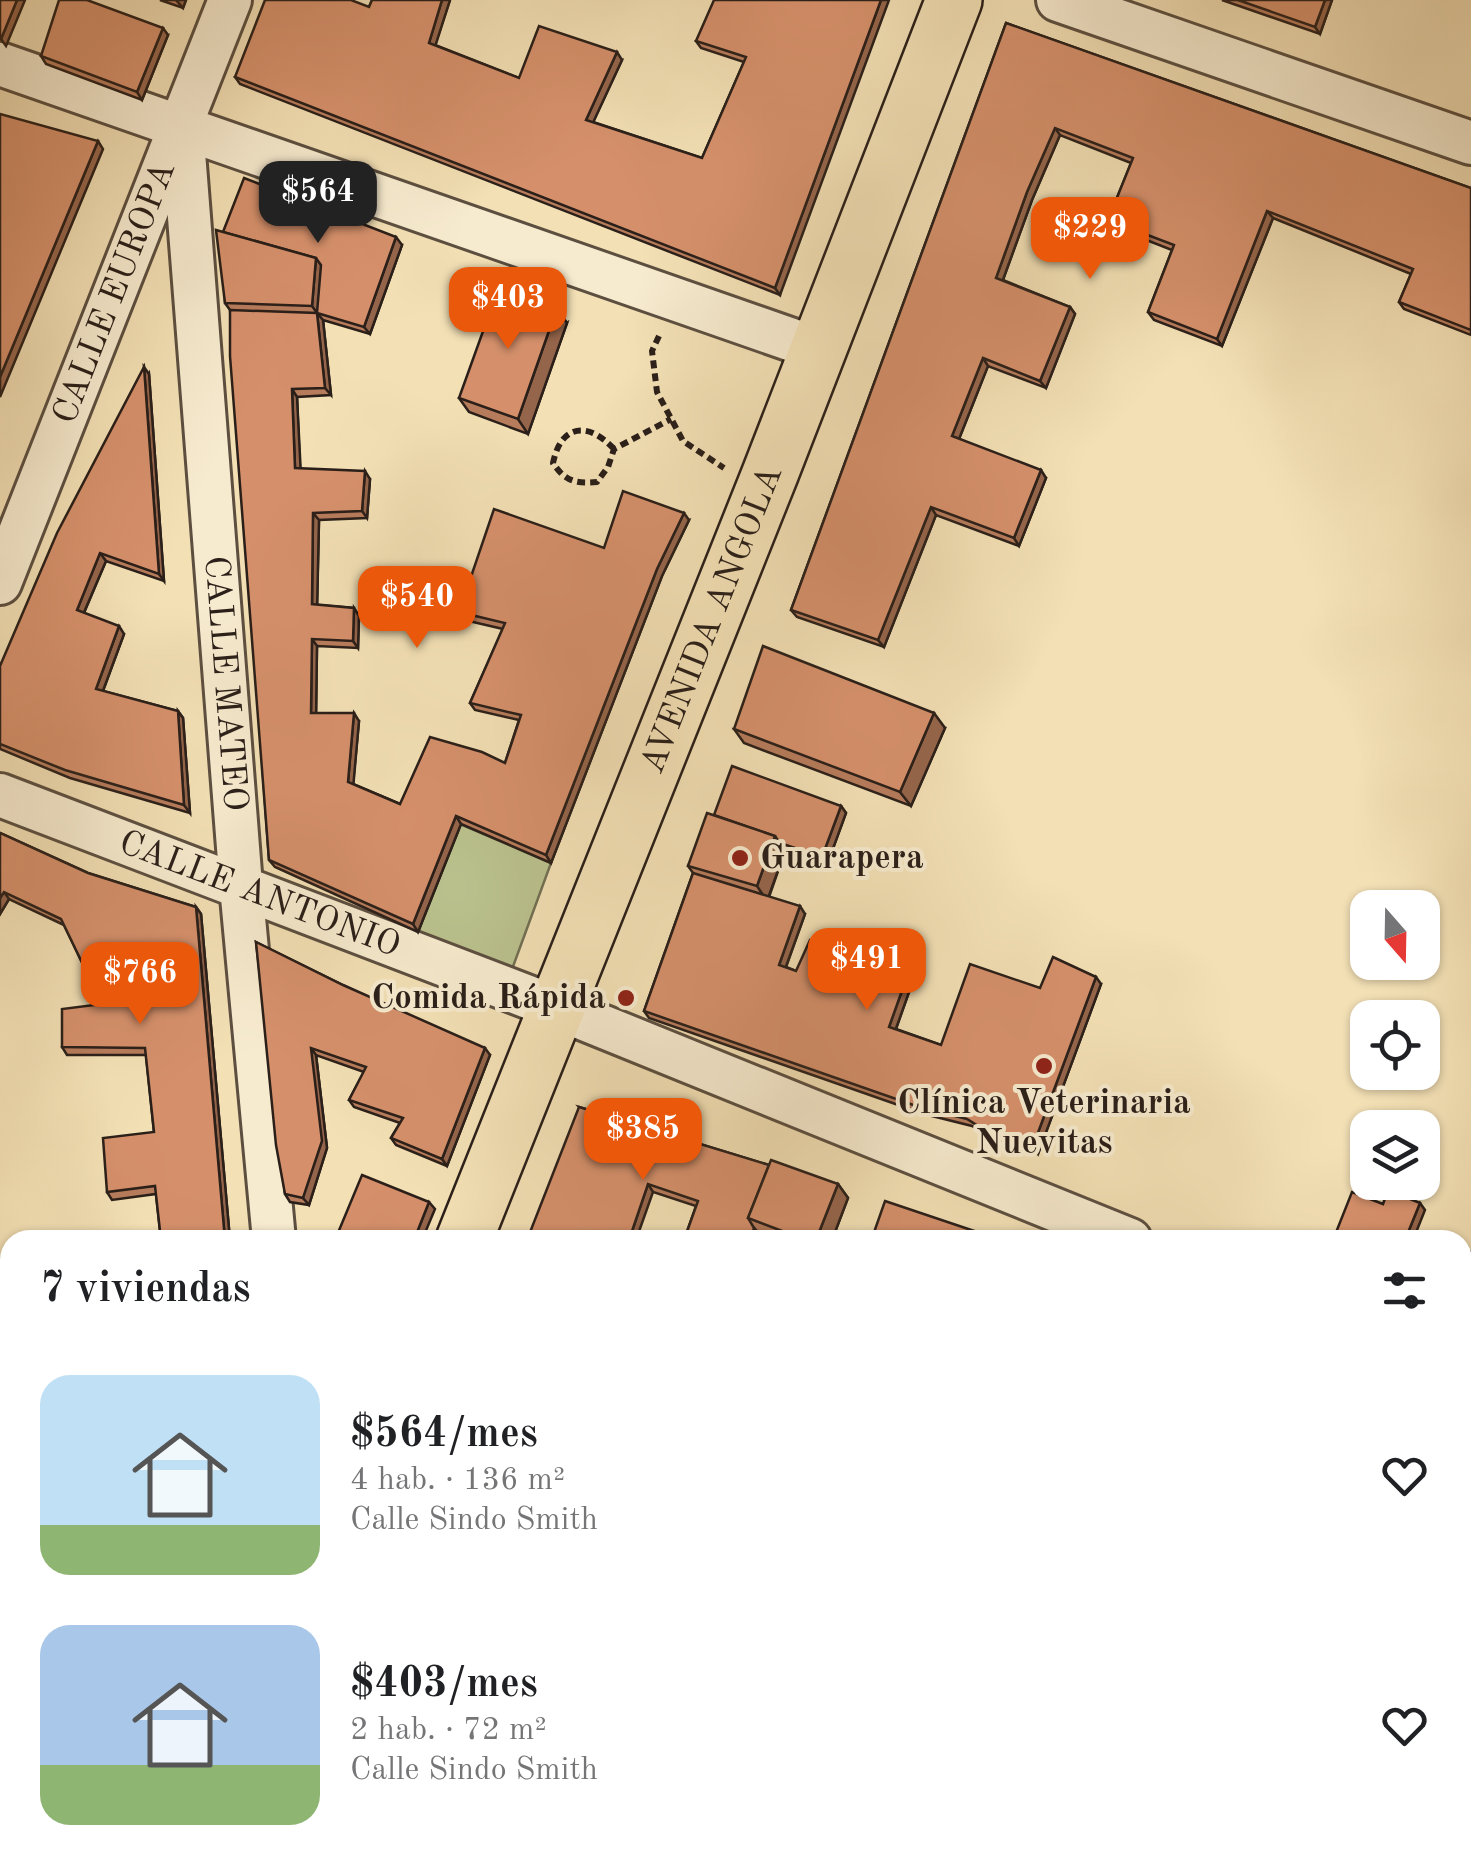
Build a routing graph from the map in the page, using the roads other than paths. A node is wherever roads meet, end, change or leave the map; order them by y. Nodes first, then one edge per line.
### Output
1 (230, 0) edge
2 (954, 0) edge
3 (1058, 0) edge
4 (0, 64) edge
5 (182, 127) junction
6 (1471, 143) edge
7 (818, 350) junction
8 (0, 583) edge
9 (0, 795) edge
10 (241, 886) junction
11 (557, 1008) junction
12 (273, 1230) edge
13 (468, 1230) edge
14 (1098, 1230) edge

1 - 5 street, CALLE EUROPA
2 - 7 main road, AVENIDA ANGOLA
3 - 6 street
4 - 5 street
5 - 7 street
5 - 8 street, CALLE EUROPA
5 - 10 street, CALLE MATEO
7 - 11 main road, AVENIDA ANGOLA
9 - 10 street, CALLE ANTONIO
10 - 11 street, CALLE ANTONIO
10 - 12 street, CALLE MATEO
11 - 13 main road, AVENIDA ANGOLA
11 - 14 street, CALLE ANTONIO

